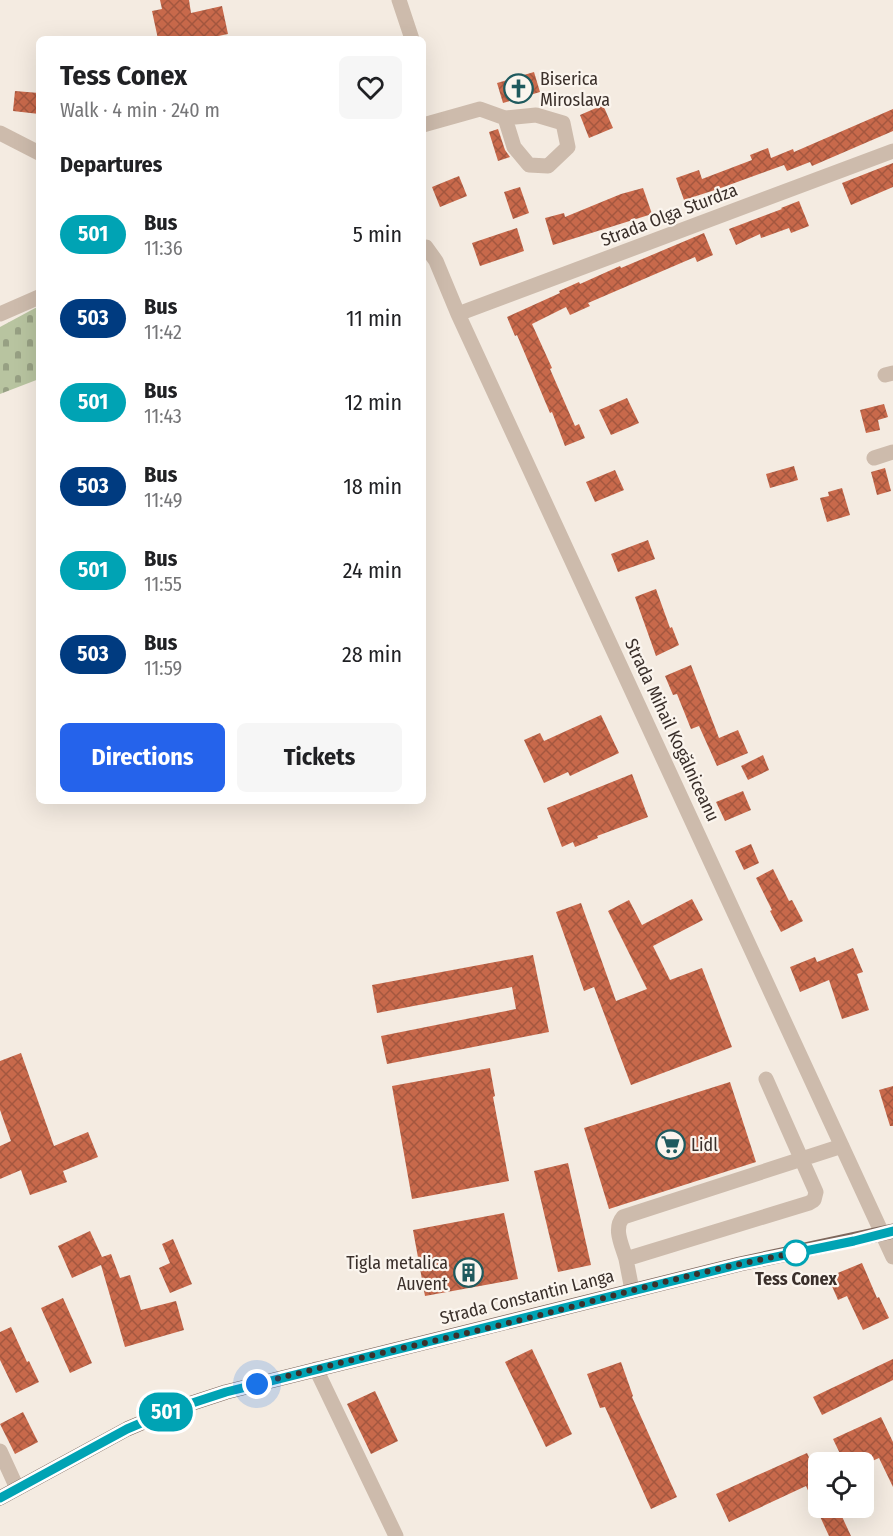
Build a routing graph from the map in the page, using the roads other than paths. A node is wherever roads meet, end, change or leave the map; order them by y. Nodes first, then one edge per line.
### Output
1 (399, 0) edge
2 (411, 36) edge
3 (505, 118) dead end
4 (426, 124) edge
5 (0, 133) edge
6 (36, 151) edge
7 (893, 151) edge
8 (426, 248) edge
9 (36, 298) edge
10 (0, 314) edge
11 (458, 314) junction
12 (893, 452) edge
13 (874, 458) dead end
14 (766, 1079) dead end
15 (842, 1146) junction
16 (802, 1159) junction
17 (887, 1233) edge
18 (893, 1257) edge
19 (626, 1259) junction
20 (632, 1290) junction
21 (316, 1369) junction
22 (0, 1451) edge
23 (17, 1488) junction
24 (0, 1498) edge
25 (396, 1536) edge

1 - 2 street
3 - 4 street
5 - 6 street
7 - 11 street, Strada Olga Sturdza
8 - 11 street, Strada Mihail Kogălniceanu
9 - 10 street
11 - 15 street, Strada Mihail Kogălniceanu
12 - 13 street
14 - 16 street
15 - 16 street
15 - 17 street, Strada Mihail Kogălniceanu
16 - 19 street
16 - 19 street
17 - 18 street, Strada Mihail Kogălniceanu
17 - 20 main road, Strada Constantin Langa
19 - 20 street
20 - 21 main road, Strada Constantin Langa
21 - 23 main road, Strada Constantin Langa
21 - 25 street
22 - 23 street
23 - 24 main road, Strada Constantin Langa

